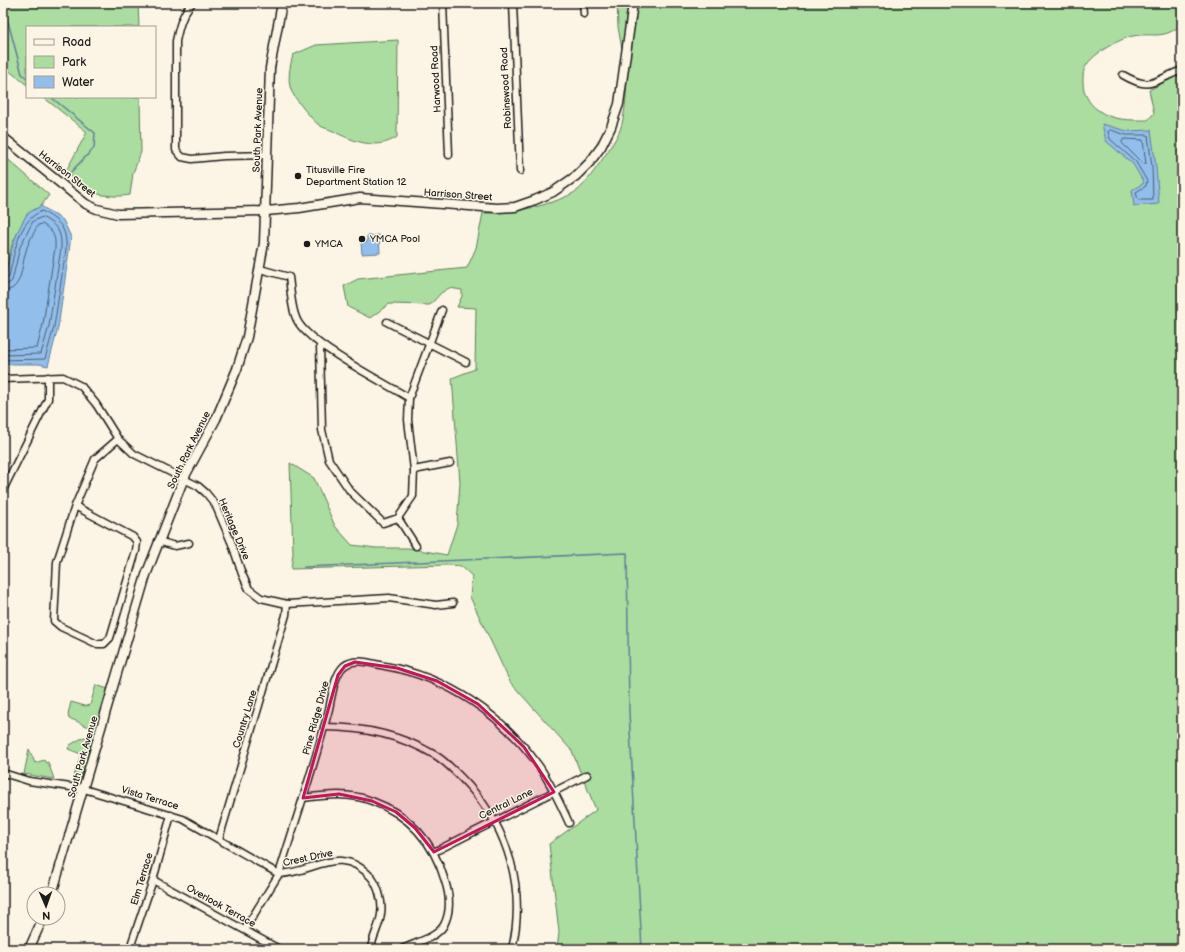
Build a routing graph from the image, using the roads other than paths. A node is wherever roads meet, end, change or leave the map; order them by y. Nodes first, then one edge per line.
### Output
1 (192, 3) edge
2 (282, 3) edge
3 (442, 3) edge
4 (512, 3) edge
5 (583, 3) edge
6 (633, 3) edge
7 (584, 14) dead end
8 (1182, 70) edge
9 (1122, 75) dead end
10 (3, 137) edge
11 (267, 155) junction
12 (450, 155) dead end
13 (520, 171) dead end
14 (266, 211) junction
15 (260, 269) junction
16 (442, 310) dead end
17 (387, 322) dead end
18 (429, 342) junction
19 (320, 345) junction
20 (466, 362) dead end
21 (48, 377) junction
22 (3, 379) edge
23 (409, 398) junction
24 (118, 439) junction
25 (450, 463) dead end
26 (414, 470) junction
27 (184, 478) junction
28 (3, 490) edge
29 (75, 506) junction
30 (398, 518) junction
31 (158, 541) junction
32 (189, 543) dead end
33 (416, 546) dead end
34 (453, 603) dead end
35 (287, 604) junction
36 (324, 727) junction
37 (3, 773) edge
38 (587, 775) dead end
39 (84, 789) junction
40 (554, 792) junction
41 (303, 798) junction
42 (171, 815) junction
43 (495, 820) junction
44 (569, 822) dead end
45 (219, 839) junction
46 (434, 852) junction
47 (279, 874) junction
48 (153, 880) junction
49 (54, 886) edge
50 (39, 926) edge
51 (245, 929) junction
52 (29, 949) edge
53 (133, 949) edge
54 (279, 949) edge
55 (371, 949) edge
56 (402, 949) edge
57 (512, 949) edge

1 - 11 street
2 - 11 street, South Park Avenue
3 - 12 street, Harwood Road
4 - 13 street, Robinswood Road
5 - 7 street
6 - 14 street, Harrison Street
8 - 9 street
10 - 14 street, Harrison Street
11 - 14 street, South Park Avenue
14 - 15 street, South Park Avenue
15 - 19 street
15 - 27 street, South Park Avenue
16 - 18 street
17 - 18 street
18 - 20 street
18 - 23 street
19 - 23 street
19 - 30 street
21 - 22 street, Heritage Drive
21 - 24 street, Heritage Drive
21 - 28 street
23 - 26 street
24 - 27 street, Heritage Drive
24 - 29 street
25 - 26 street
26 - 30 street
27 - 31 street, South Park Avenue
27 - 35 street, Heritage Drive
29 - 29 street
30 - 33 street
31 - 32 street
31 - 39 street, South Park Avenue
34 - 35 street, Heritage Drive
35 - 45 street, Country Lane
36 - 40 street, Pine Ridge Drive
36 - 41 street, Pine Ridge Drive
36 - 43 street
37 - 39 street, Vista Terrace
38 - 40 street, Central Lane
39 - 42 street, Vista Terrace
39 - 49 street, South Park Avenue
40 - 43 street, Central Lane
40 - 44 street, Pine Ridge Drive
41 - 46 street
41 - 47 street, Pine Ridge Drive
42 - 45 street, Vista Terrace
42 - 48 street, Elm Terrace
43 - 46 street, Central Lane
43 - 57 street
45 - 47 street, Vista Terrace
46 - 56 street
47 - 51 street, Crest Drive
47 - 55 street, Crest Drive
48 - 51 street, Overlook Terrace
48 - 53 street, Elm Terrace
50 - 52 street
51 - 54 street, Overlook Terrace

